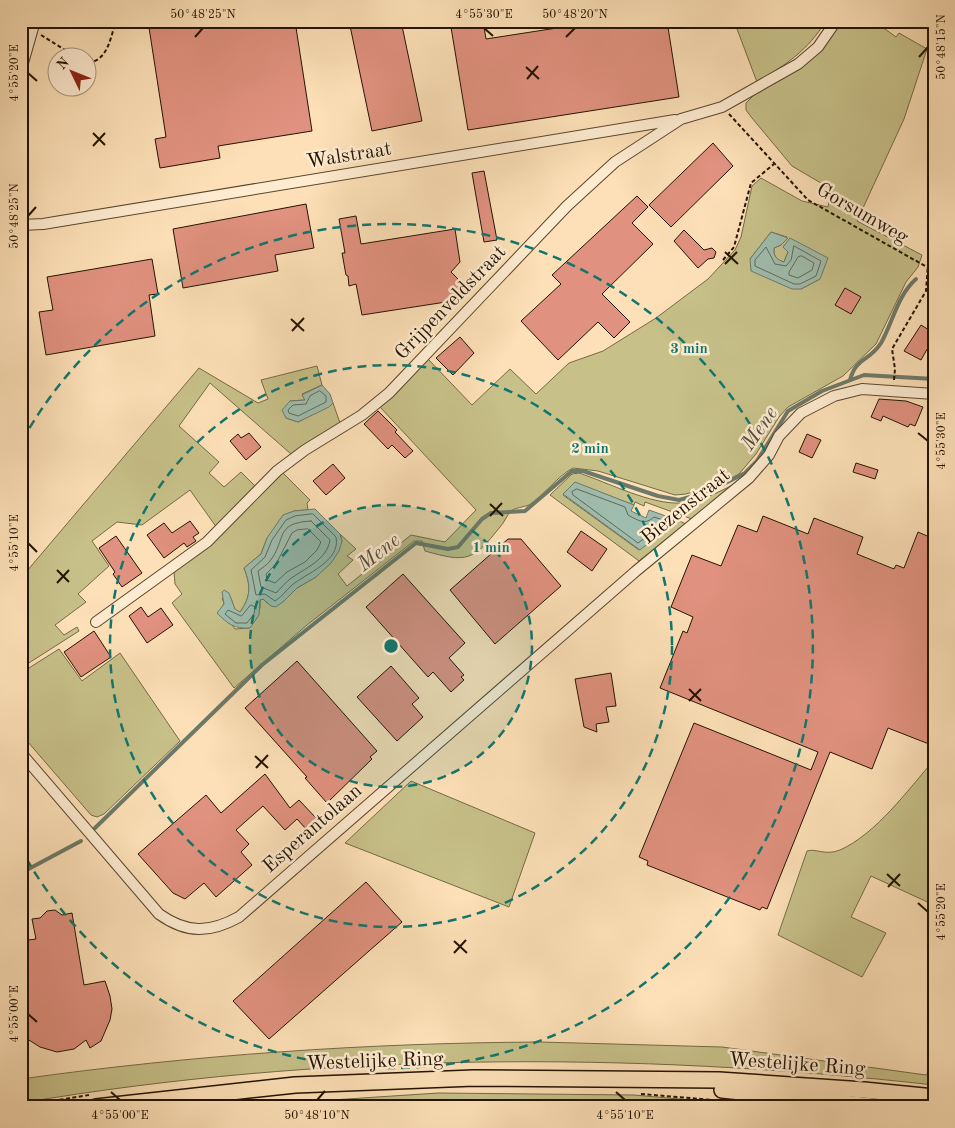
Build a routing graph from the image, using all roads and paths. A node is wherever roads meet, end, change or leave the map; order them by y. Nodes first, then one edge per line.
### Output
1 (116, 21) edge
2 (836, 21) edge
3 (34, 25) edge
4 (65, 48) edge
5 (98, 61) edge
6 (21, 70) edge
7 (722, 107) junction
8 (681, 119) junction
9 (774, 164) junction
10 (21, 225) edge
11 (934, 238) edge
12 (723, 260) dead end
13 (928, 268) junction
14 (934, 271) edge
15 (894, 382) dead end
16 (934, 394) edge
17 (636, 571) joint
18 (96, 622) dead end
19 (21, 753) edge
20 (657, 1081) junction
21 (641, 1094) dead end
22 (934, 1097) edge
23 (715, 1100) dead end
24 (96, 1107) edge
25 (881, 1107) edge

1 - 5 path
2 - 7 street, Grijpenveldstraat
3 - 4 path
3 - 6 street
7 - 8 street, Grijpenveldstraat
7 - 9 path, Gorsumweg
8 - 10 street, Walstraat
8 - 18 street, Grijpenveldstraat
9 - 12 path
9 - 13 path, Gorsumweg
11 - 13 path
13 - 14 path, Gorsumweg
13 - 15 path
16 - 17 street, Biezenstraat
17 - 19 street, Esperantolaan
20 - 22 main road, Westelijke Ring
20 - 24 main road, Westelijke Ring
20 - 25 main road, Westelijke Ring
21 - 23 path

